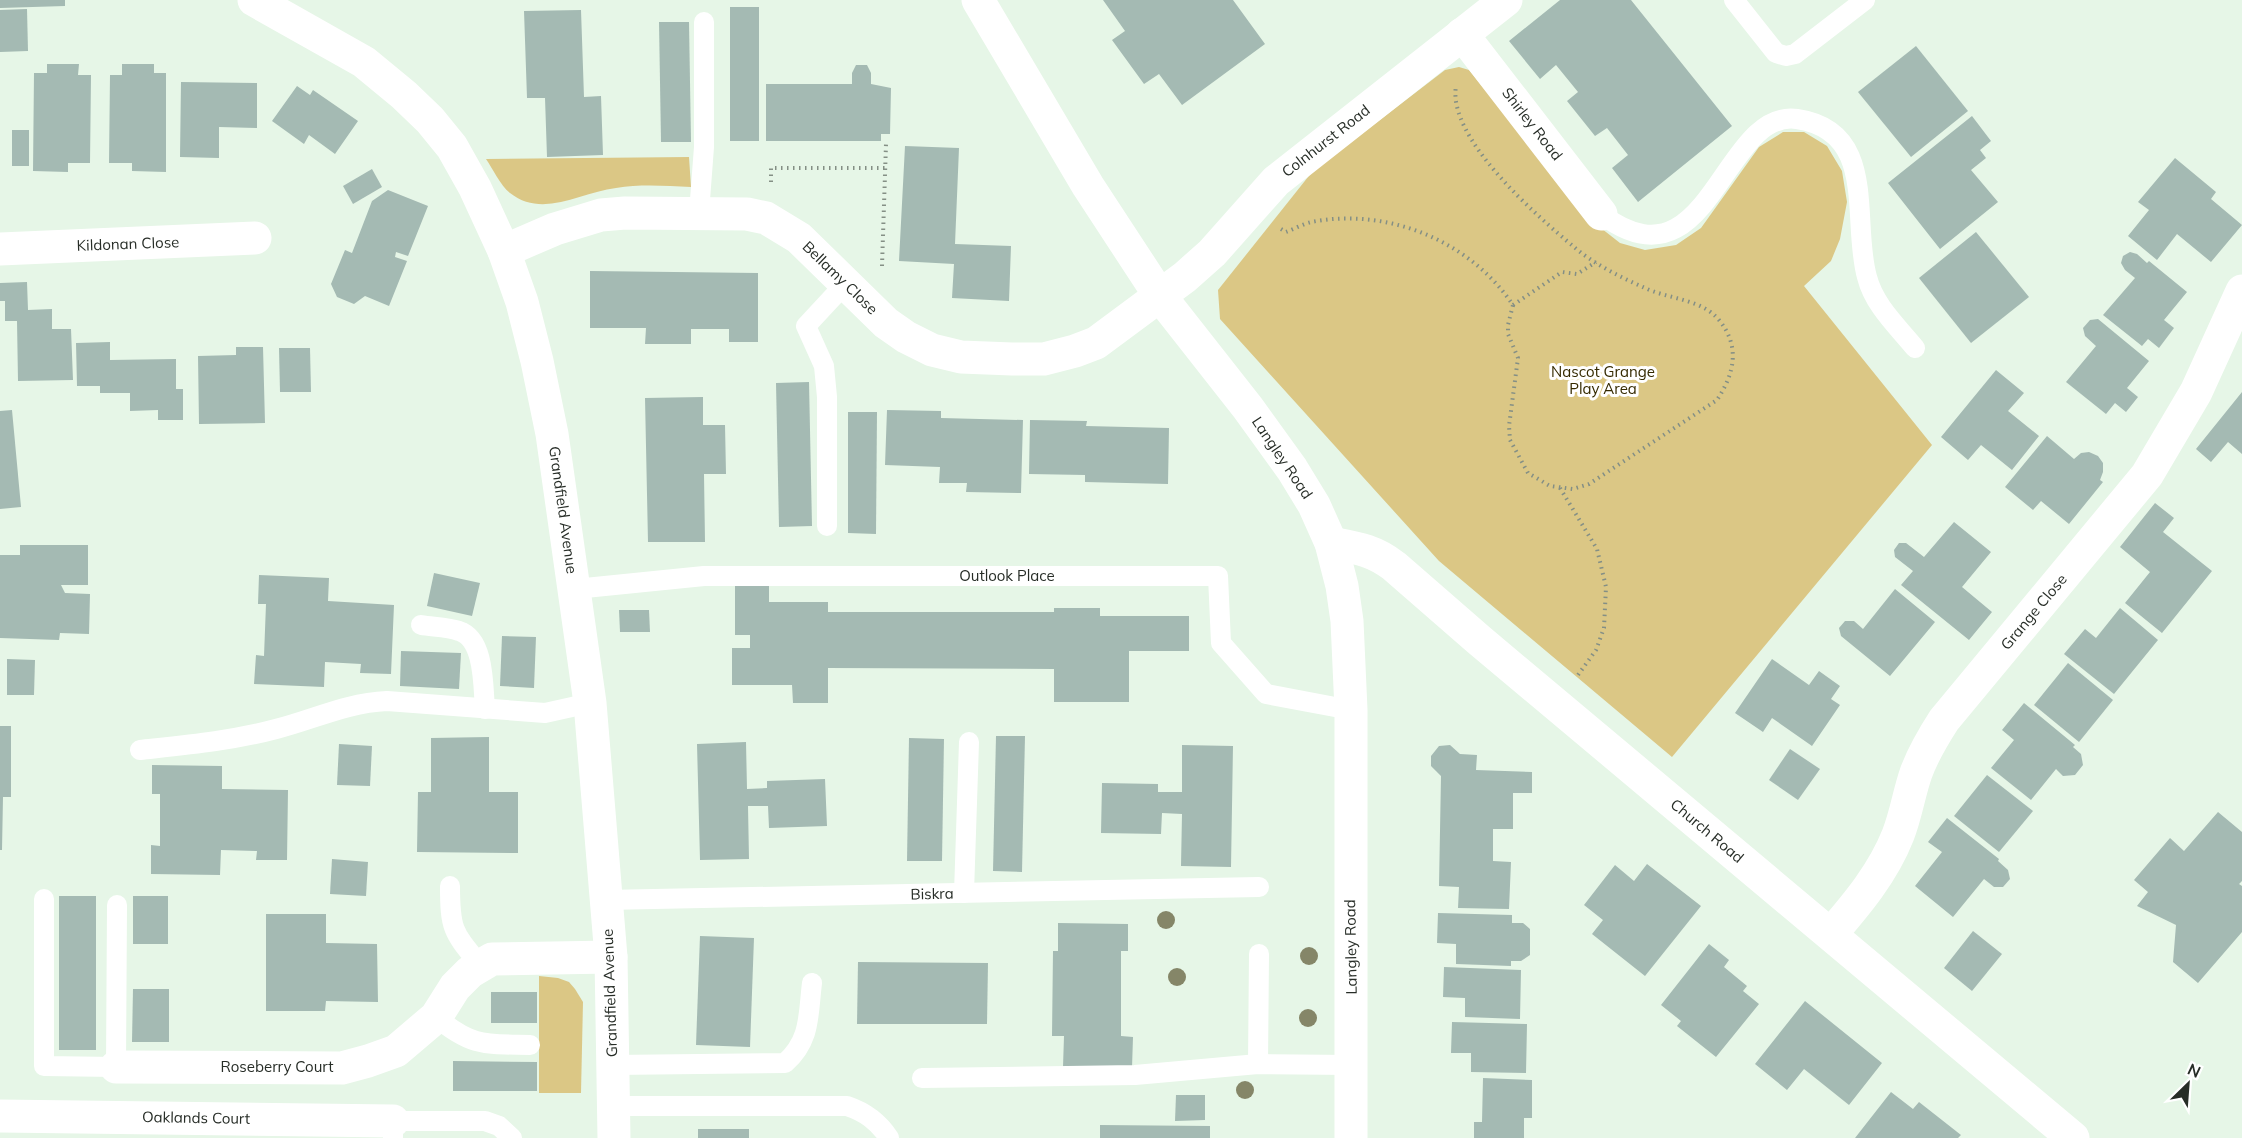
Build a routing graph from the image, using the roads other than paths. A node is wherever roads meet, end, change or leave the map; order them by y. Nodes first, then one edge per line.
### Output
1 (254, 0) edge
2 (978, 0) edge
3 (1506, 0) edge
4 (1734, 0) edge
5 (1865, 0) edge
6 (291, 9) edge
7 (704, 22) dead end
8 (1462, 34) junction
9 (699, 213) junction
10 (1601, 214) joint
11 (255, 238) dead end
12 (0, 249) edge
13 (504, 251) junction
14 (2242, 291) edge
15 (856, 294) junction
16 (1160, 296) junction
17 (2235, 327) edge
18 (1915, 348) dead end
19 (827, 526) dead end
20 (1331, 543) junction
21 (575, 589) junction
22 (421, 625) dead end
23 (590, 703) junction
24 (485, 709) junction
25 (1351, 710) junction
26 (969, 742) dead end
27 (140, 750) dead end
28 (450, 886) dead end
29 (1259, 887) dead end
30 (964, 893) junction
31 (44, 899) dead end
32 (605, 900) junction
33 (117, 905) dead end
34 (1830, 934) junction
35 (1259, 954) dead end
36 (611, 957) junction
37 (480, 965) junction
38 (812, 983) dead end
39 (436, 1017) junction
40 (530, 1045) dead end
41 (1258, 1064) junction
42 (613, 1065) junction
43 (1352, 1065) junction
44 (116, 1067) junction
45 (922, 1078) dead end
46 (614, 1106) junction
47 (0, 1116) edge
48 (393, 1129) edge
49 (512, 1138) edge
50 (614, 1138) edge
51 (889, 1138) edge
52 (1351, 1138) edge
53 (2073, 1138) edge

1 - 6 street, Grandfield Avenue
2 - 16 street, Langley Road
3 - 8 street, Colnhurst Road
4 - 5 lane
6 - 13 street, Grandfield Avenue
7 - 9 lane
8 - 10 street, Shirley Road
8 - 16 street, Colnhurst Road
9 - 13 street, Bellamy Close
9 - 15 street, Bellamy Close
10 - 18 lane
11 - 12 street, Kildonan Close
13 - 21 street, Grandfield Avenue
14 - 17 street, Grange Close
15 - 16 street, Bellamy Close
15 - 19 lane
16 - 20 street, Langley Road
17 - 34 street, Grange Close
20 - 25 street, Langley Road
20 - 34 street, Church Road
21 - 23 street, Grandfield Avenue
21 - 25 lane, Outlook Place
22 - 24 lane
23 - 24 lane
23 - 32 street, Grandfield Avenue
24 - 27 lane
25 - 43 street, Langley Road
26 - 30 lane
28 - 37 lane
29 - 30 lane, Biskra
30 - 32 lane, Biskra
31 - 44 lane
32 - 36 street, Grandfield Avenue
33 - 44 lane
34 - 53 street, Church Road
35 - 41 lane
36 - 37 street, Roseberry Court
36 - 42 street, Grandfield Avenue
37 - 39 street, Roseberry Court
38 - 42 lane
39 - 40 lane
39 - 44 street, Roseberry Court
41 - 43 lane
41 - 45 lane
42 - 46 street, Grandfield Avenue
43 - 52 street, Langley Road
46 - 50 street, Grandfield Avenue
46 - 51 lane
47 - 48 street, Oaklands Court
48 - 49 lane

